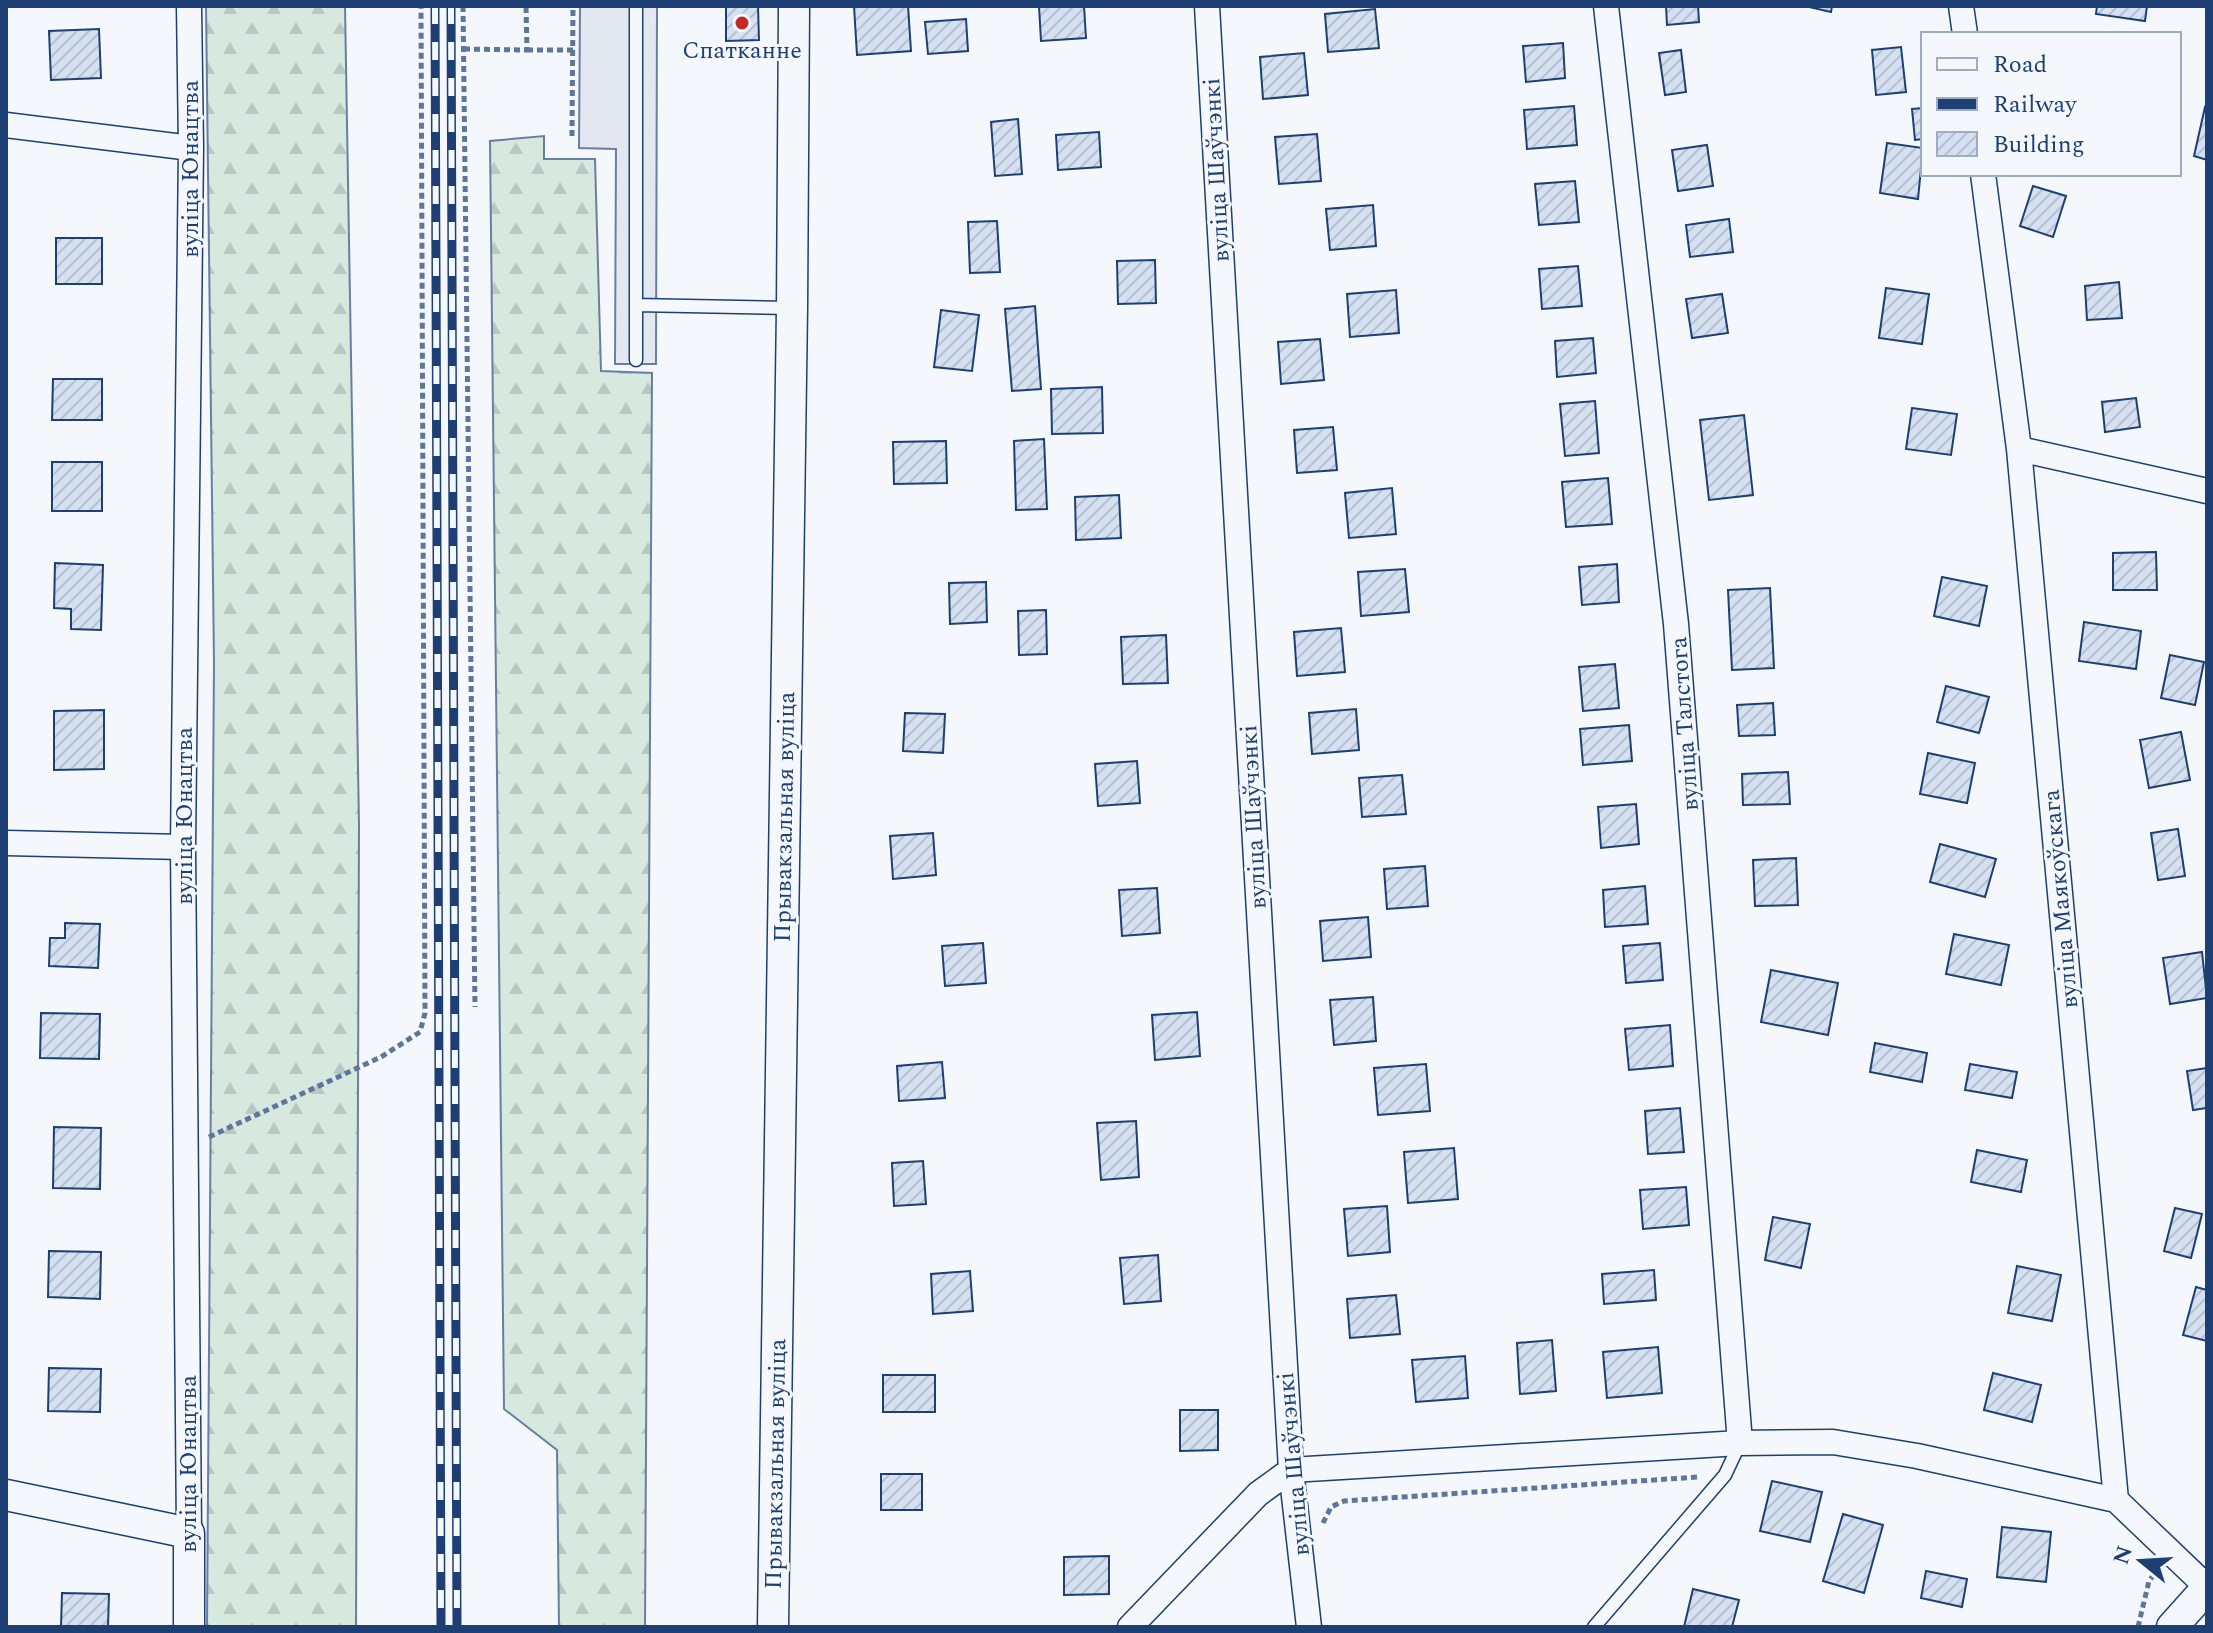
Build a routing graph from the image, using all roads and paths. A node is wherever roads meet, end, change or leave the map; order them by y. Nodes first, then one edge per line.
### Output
1 (189, 6) edge
2 (421, 6) edge
3 (463, 6) edge
4 (526, 6) edge
5 (573, 6) edge
6 (636, 6) edge
7 (794, 6) edge
8 (1207, 6) edge
9 (1606, 6) edge
10 (1961, 6) edge
11 (1965, 32) edge
12 (464, 49) junction
13 (527, 50) junction
14 (573, 50) junction
15 (6, 125) edge
16 (572, 136) dead end
17 (191, 148) junction
18 (1983, 176) edge
19 (636, 305) junction
20 (792, 308) junction
21 (636, 360) dead end
22 (2019, 449) junction
23 (2207, 491) edge
24 (6, 843) edge
25 (183, 847) junction
26 (475, 1007) dead end
27 (185, 1148) junction
28 (1740, 1443) junction
29 (1291, 1470) junction
30 (1725, 1475) junction
31 (6, 1495) edge
32 (2116, 1500) junction
33 (189, 1533) junction
34 (1325, 1538) dead end
35 (2207, 1588) edge
36 (189, 1627) edge
37 (773, 1627) edge
38 (1130, 1627) edge
39 (1309, 1627) edge
40 (1594, 1627) edge
41 (2172, 1627) edge

1 - 17 street, вуліца Юнацтва
2 - 27 path
3 - 12 path
4 - 13 path
5 - 14 path
6 - 19 lane
7 - 20 street, Прывакзальная вуліца
8 - 29 street, вуліца Шаўчэнкі
9 - 28 street, вуліца Талстога
10 - 11 street
12 - 13 path
12 - 26 path
13 - 14 path
14 - 16 path
15 - 17 street
17 - 25 street, вуліца Юнацтва
18 - 22 street, вуліца Маякоўскага
19 - 20 lane
19 - 21 lane
20 - 37 street, Прывакзальная вуліца
22 - 23 street
22 - 32 street, вуліца Маякоўскага
24 - 25 street
25 - 27 street, вуліца Юнацтва
27 - 33 street, вуліца Юнацтва
28 - 29 street
28 - 30 lane
28 - 32 street
29 - 38 street
29 - 39 street, вуліца Шаўчэнкі
30 - 34 path
30 - 40 lane
31 - 33 street
32 - 35 street
33 - 36 street, вуліца Юнацтва
35 - 41 street

